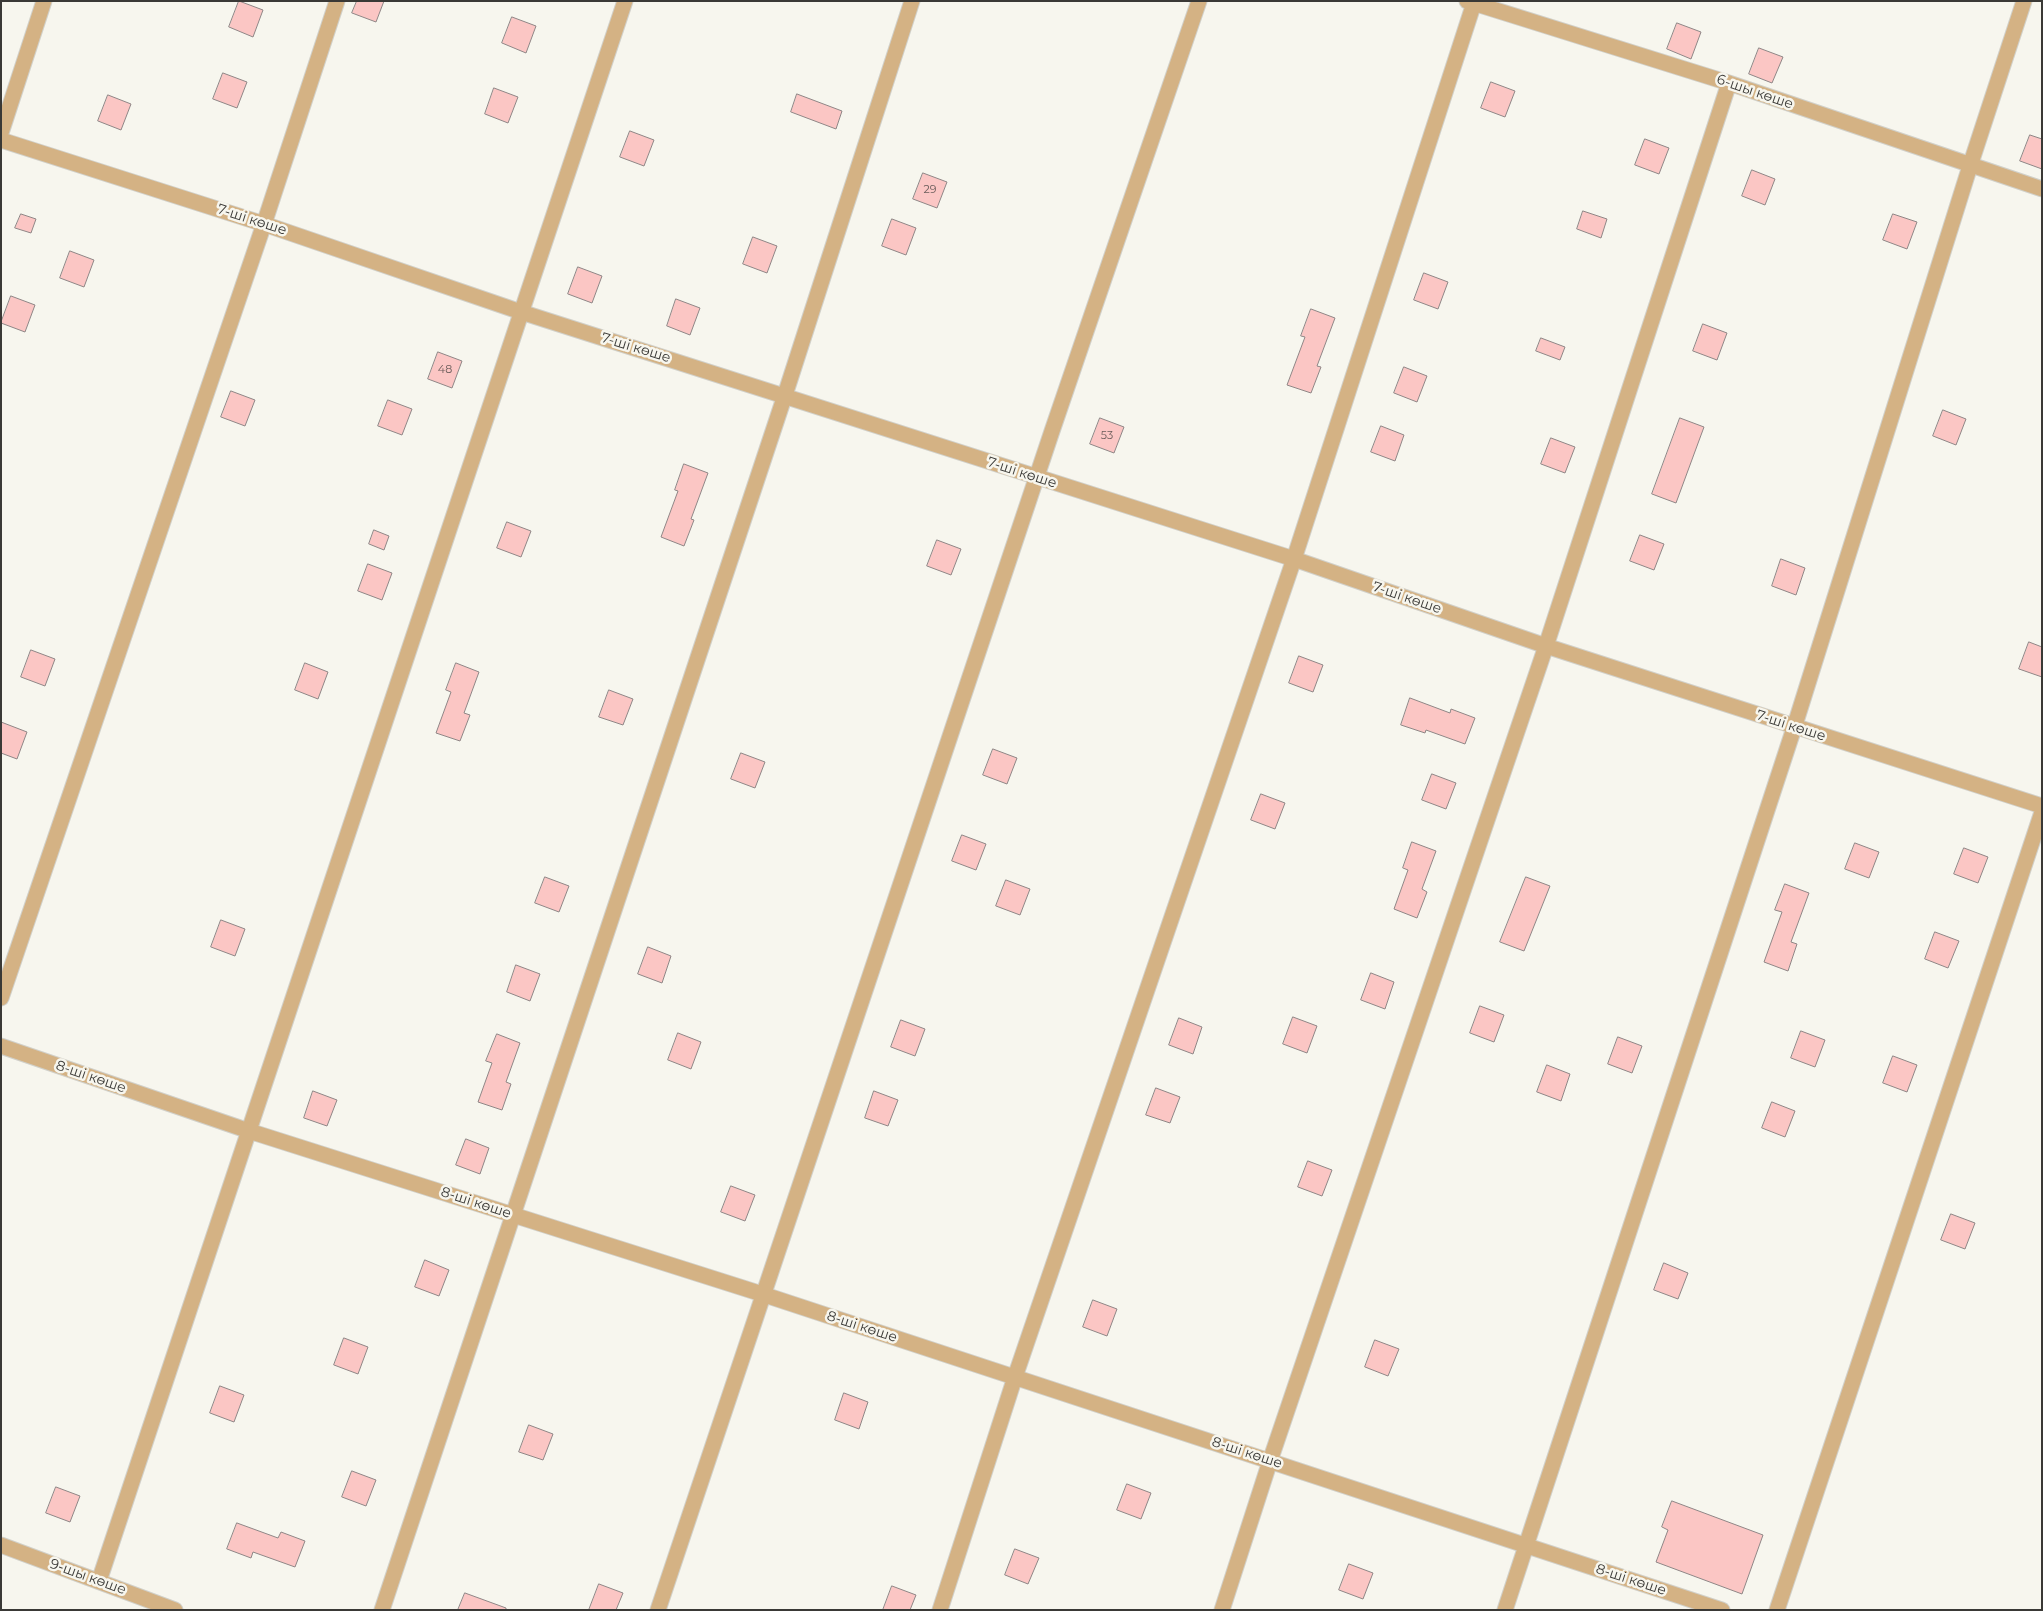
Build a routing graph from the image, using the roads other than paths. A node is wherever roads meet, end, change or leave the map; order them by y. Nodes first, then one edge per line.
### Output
1 (44, 1) edge
2 (337, 1) edge
3 (625, 1) edge
4 (912, 1) edge
5 (1199, 1) edge
6 (2024, 1) edge
7 (1471, 2) edge
8 (1729, 83) junction
9 (1, 133) edge
10 (1, 140) edge
11 (1970, 166) junction
12 (2042, 189) edge
13 (264, 224) junction
14 (521, 312) junction
15 (785, 395) junction
16 (1036, 478) junction
17 (1294, 559) junction
18 (1546, 646) junction
19 (1794, 728) junction
20 (2042, 806) edge
21 (2042, 812) edge
22 (1, 998) edge
23 (1, 1046) edge
24 (249, 1131) junction
25 (512, 1215) junction
26 (762, 1294) junction
27 (1016, 1377) junction
28 (1270, 1461) junction
29 (1, 1545) edge
30 (1526, 1546) junction
31 (99, 1581) junction
32 (175, 1610) edge
33 (382, 1610) edge
34 (658, 1610) edge
35 (940, 1610) edge
36 (1222, 1610) edge
37 (1505, 1610) edge
38 (1722, 1610) edge
39 (1777, 1610) edge

1 - 9 lane
2 - 13 lane
3 - 14 lane
4 - 15 lane
5 - 16 lane
6 - 11 lane
7 - 8 lane, 6-шы көше
7 - 17 lane
8 - 11 lane, 6-шы көше
8 - 18 lane
10 - 13 lane, 7-ші көше
11 - 12 lane, 6-шы көше
11 - 19 lane
13 - 14 lane, 7-ші көше
13 - 22 lane
14 - 15 lane, 7-ші көше
14 - 24 lane
15 - 16 lane, 7-ші көше
15 - 25 lane
16 - 17 lane, 7-ші көше
16 - 26 lane
17 - 18 lane, 7-ші көше
17 - 27 lane
18 - 19 lane, 7-ші көше
18 - 28 lane
19 - 20 lane, 7-ші көше
19 - 30 lane
21 - 39 lane
23 - 24 lane, 8-ші көше
24 - 25 lane, 8-ші көше
24 - 31 lane
25 - 26 lane, 8-ші көше
25 - 33 lane
26 - 27 lane, 8-ші көше
26 - 34 lane
27 - 28 lane, 8-ші көше
27 - 35 lane
28 - 30 lane, 8-ші көше
28 - 36 lane
29 - 31 lane, 9-шы көше
30 - 37 lane
30 - 38 lane, 8-ші көше
31 - 32 lane, 9-шы көше

